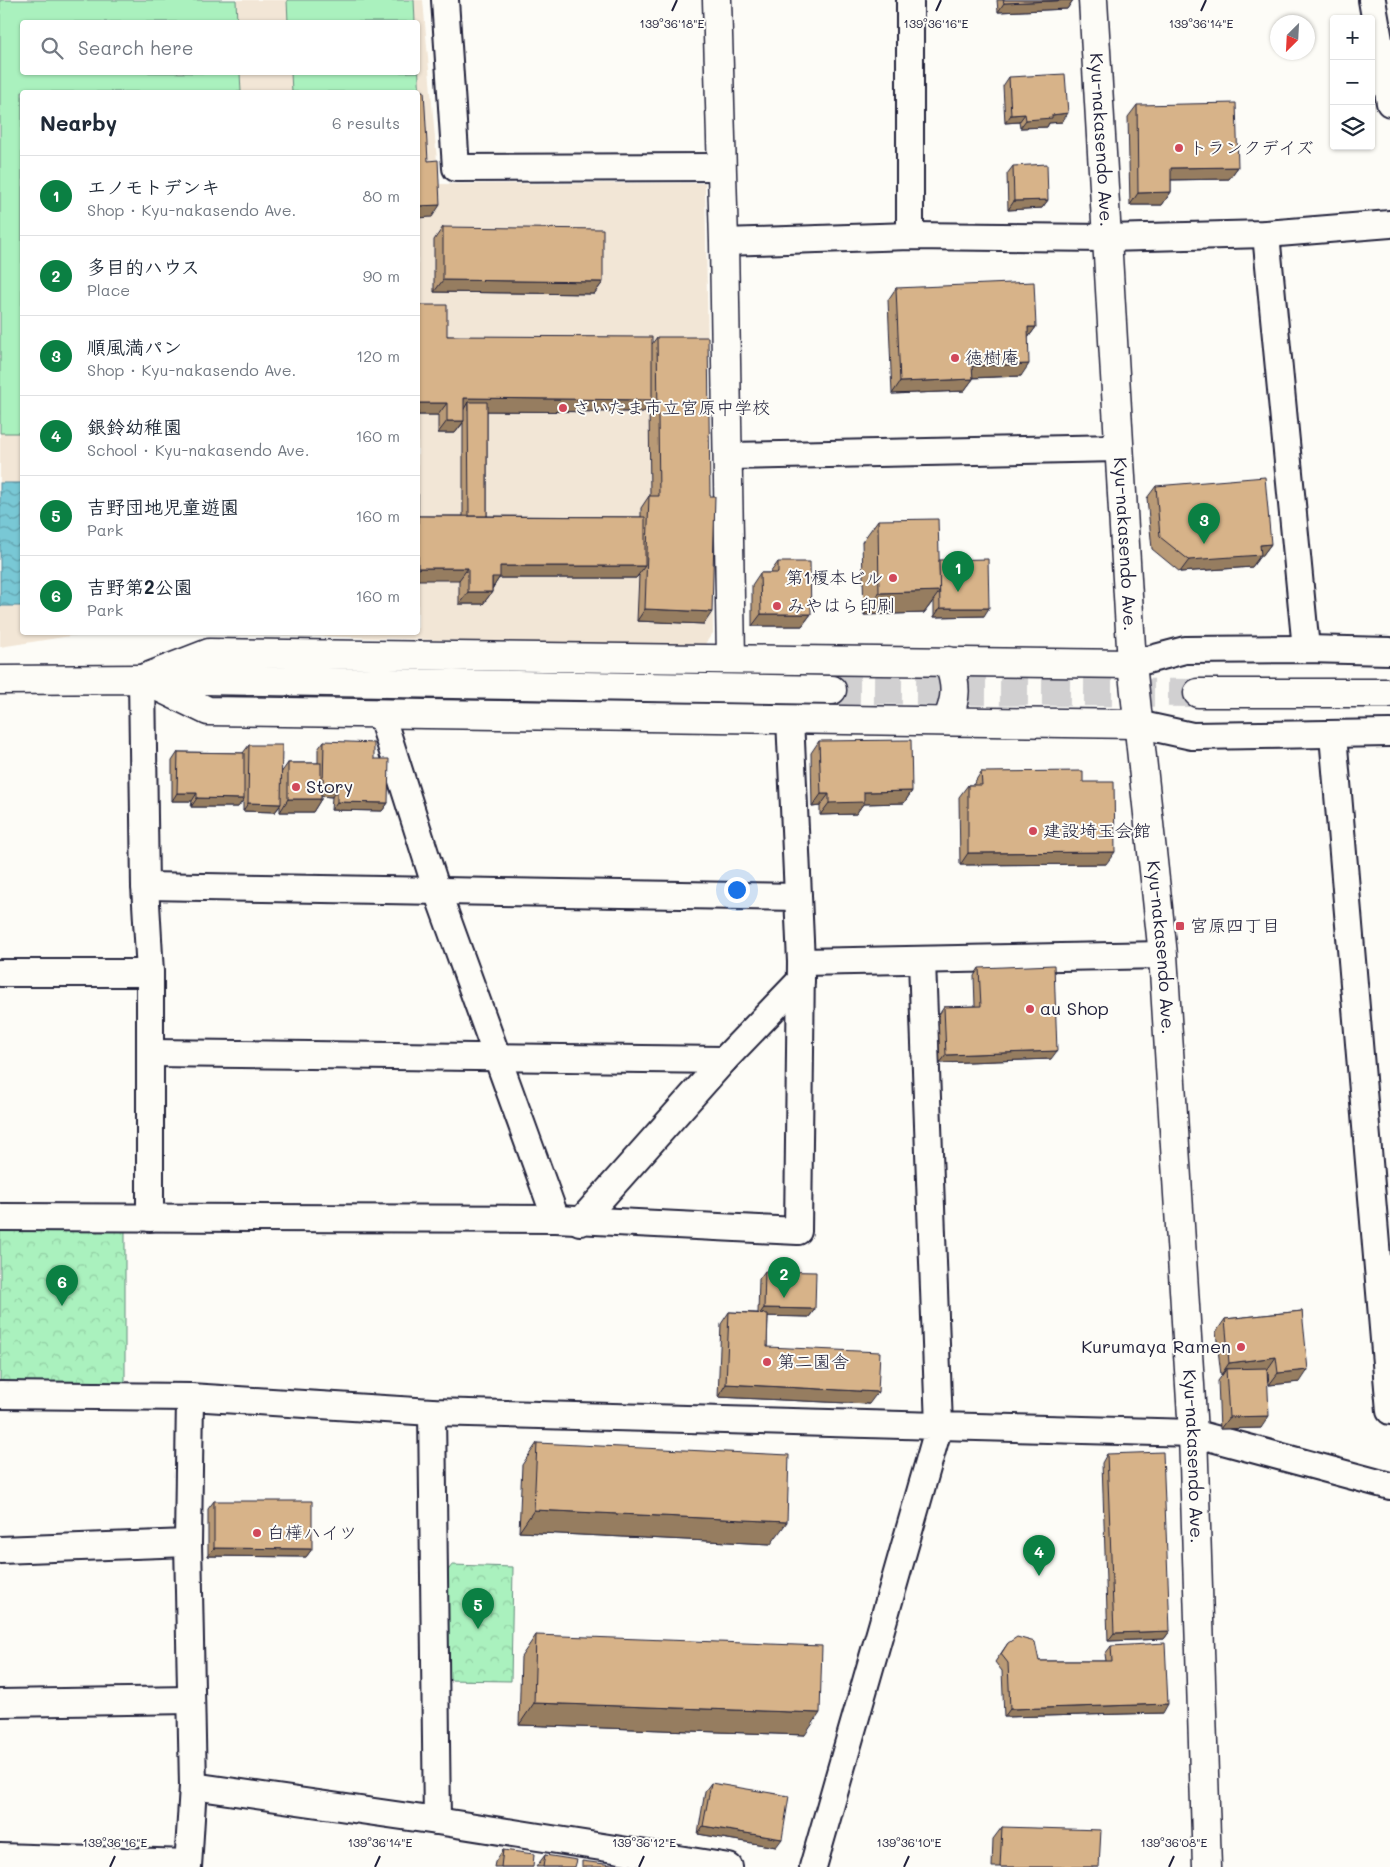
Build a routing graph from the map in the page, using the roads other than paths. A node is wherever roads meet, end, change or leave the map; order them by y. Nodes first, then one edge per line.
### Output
1 (445, 0) edge
2 (717, 0) edge
3 (910, 0) edge
4 (1093, 0) edge
5 (1372, 0) edge
6 (1390, 103) edge
7 (722, 167) junction
8 (1390, 224) edge
9 (1266, 234) junction
10 (910, 236) junction
11 (1106, 238) junction
12 (724, 242) junction
13 (1118, 448) junction
14 (728, 456) junction
15 (1306, 649) junction
16 (1390, 651) edge
17 (731, 658) junction
18 (948, 661) junction
19 (1132, 664) junction
20 (0, 680) edge
21 (142, 680) junction
22 (832, 690) tunnel mouth
23 (1198, 693) tunnel mouth
24 (1390, 693) edge
25 (381, 714) junction
26 (790, 719) junction
27 (947, 721) junction
28 (1137, 724) junction
29 (1390, 733) edge
30 (1333, 735) junction
31 (145, 886) junction
32 (437, 891) junction
33 (798, 897) junction
34 (1163, 955) junction
35 (922, 961) junction
36 (801, 971) junction
37 (0, 973) edge
38 (150, 973) junction
39 (150, 1053) junction
40 (498, 1057) junction
41 (724, 1060) junction
42 (0, 1217) edge
43 (150, 1218) junction
44 (568, 1220) junction
45 (0, 1395) edge
46 (190, 1397) junction
47 (1390, 1411) edge
48 (432, 1412) junction
49 (939, 1426) junction
50 (1193, 1433) junction
51 (1390, 1486) edge
52 (188, 1543) junction
53 (0, 1550) edge
54 (191, 1700) junction
55 (0, 1704) edge
56 (193, 1786) junction
57 (437, 1821) junction
58 (0, 1857) edge
59 (188, 1865) edge
60 (729, 1867) edge
61 (813, 1867) edge
62 (1207, 1867) edge

1 - 7 street
2 - 7 street
3 - 10 street
4 - 11 street, Kyu-nakasendo Ave.
5 - 6 street
7 - 12 street
8 - 9 street
9 - 11 street
9 - 15 street
10 - 11 street
10 - 12 street
11 - 13 street, Kyu-nakasendo Ave.
12 - 14 street
13 - 14 street
13 - 19 street, Kyu-nakasendo Ave.
14 - 17 street
15 - 16 street
15 - 19 street
17 - 18 street
17 - 21 street
18 - 19 street
18 - 27 street
19 - 28 street, Kyu-nakasendo Ave.
20 - 21 street
21 - 22 street
21 - 25 street
21 - 31 street
23 - 24 street
25 - 26 street
25 - 32 street
26 - 27 street
26 - 33 street
27 - 28 street
28 - 30 street
28 - 34 street, Kyu-nakasendo Ave.
29 - 30 street
30 - 47 street
31 - 32 street
31 - 38 street
32 - 33 street
32 - 40 street
33 - 36 street
34 - 35 street
34 - 50 street, Kyu-nakasendo Ave.
35 - 36 street
35 - 49 street
36 - 41 street
36 - 44 street
37 - 38 street
38 - 39 street
39 - 40 street
39 - 43 street
40 - 41 street
40 - 44 street
41 - 44 street
42 - 43 street
43 - 44 street
45 - 46 street
46 - 48 street
46 - 52 street
48 - 49 street
48 - 57 street
49 - 50 street
49 - 61 street
50 - 51 street
50 - 62 street, Kyu-nakasendo Ave.
52 - 53 street
52 - 54 street
54 - 55 street
54 - 56 street
56 - 57 street
56 - 59 street
57 - 60 street
58 - 59 street

